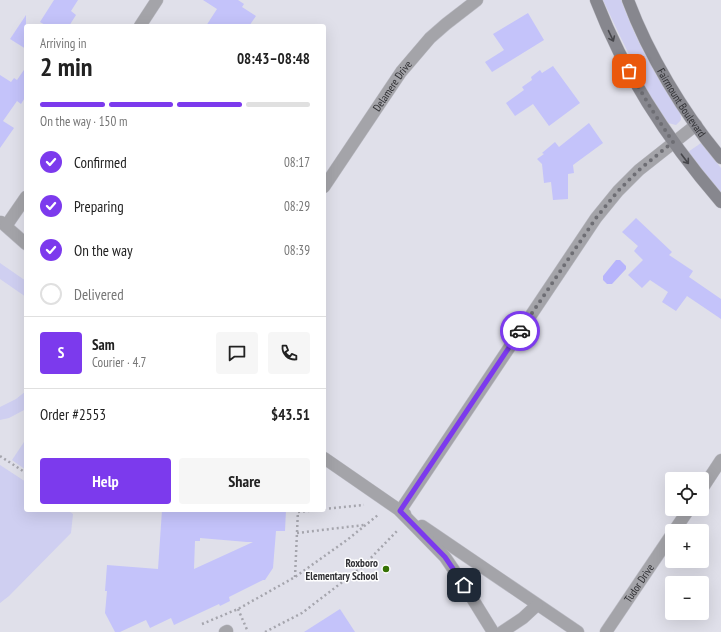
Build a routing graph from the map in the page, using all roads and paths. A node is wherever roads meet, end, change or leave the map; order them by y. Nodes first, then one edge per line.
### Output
1 (157, 0) edge
2 (477, 0) edge
3 (596, 0) edge
4 (628, 0) edge
5 (141, 24) edge
6 (696, 125) junction
7 (673, 142) junction
8 (721, 158) edge
9 (326, 184) edge
10 (24, 198) edge
11 (721, 202) edge
12 (3, 224) edge
13 (24, 242) edge
14 (0, 456) edge
15 (326, 459) edge
16 (721, 460) edge
17 (24, 472) edge
18 (709, 478) edge
19 (364, 505) dead end
20 (326, 509) edge
21 (400, 511) junction
22 (298, 512) edge
23 (378, 515) dead end
24 (365, 525) junction
25 (397, 531) dead end
26 (297, 533) junction
27 (665, 544) edge
28 (295, 576) junction
29 (537, 605) junction
30 (238, 609) junction
31 (202, 624) dead end
32 (248, 632) edge
33 (265, 632) edge
34 (493, 632) edge
35 (502, 632) edge
36 (578, 632) edge
37 (606, 632) edge

1 - 5 street
2 - 9 street, Delamere Drive
3 -> 7 main road
4 - 6 main road, Fairmount Boulevard
6 - 7 street
6 - 8 main road, Fairmount Boulevard
7 -> 11 main road
7 - 21 street
10 - 12 street
12 - 13 street
14 - 17 path
15 - 21 street
16 - 18 street
19 - 20 path
21 - 29 street
21 - 34 street
22 - 26 path
23 - 24 path
24 - 26 path
24 - 28 path
25 - 33 path
26 - 28 path
27 - 37 street, Tudor Drive
28 - 30 path
29 - 35 street
29 - 36 street
30 - 31 path
30 - 32 path

